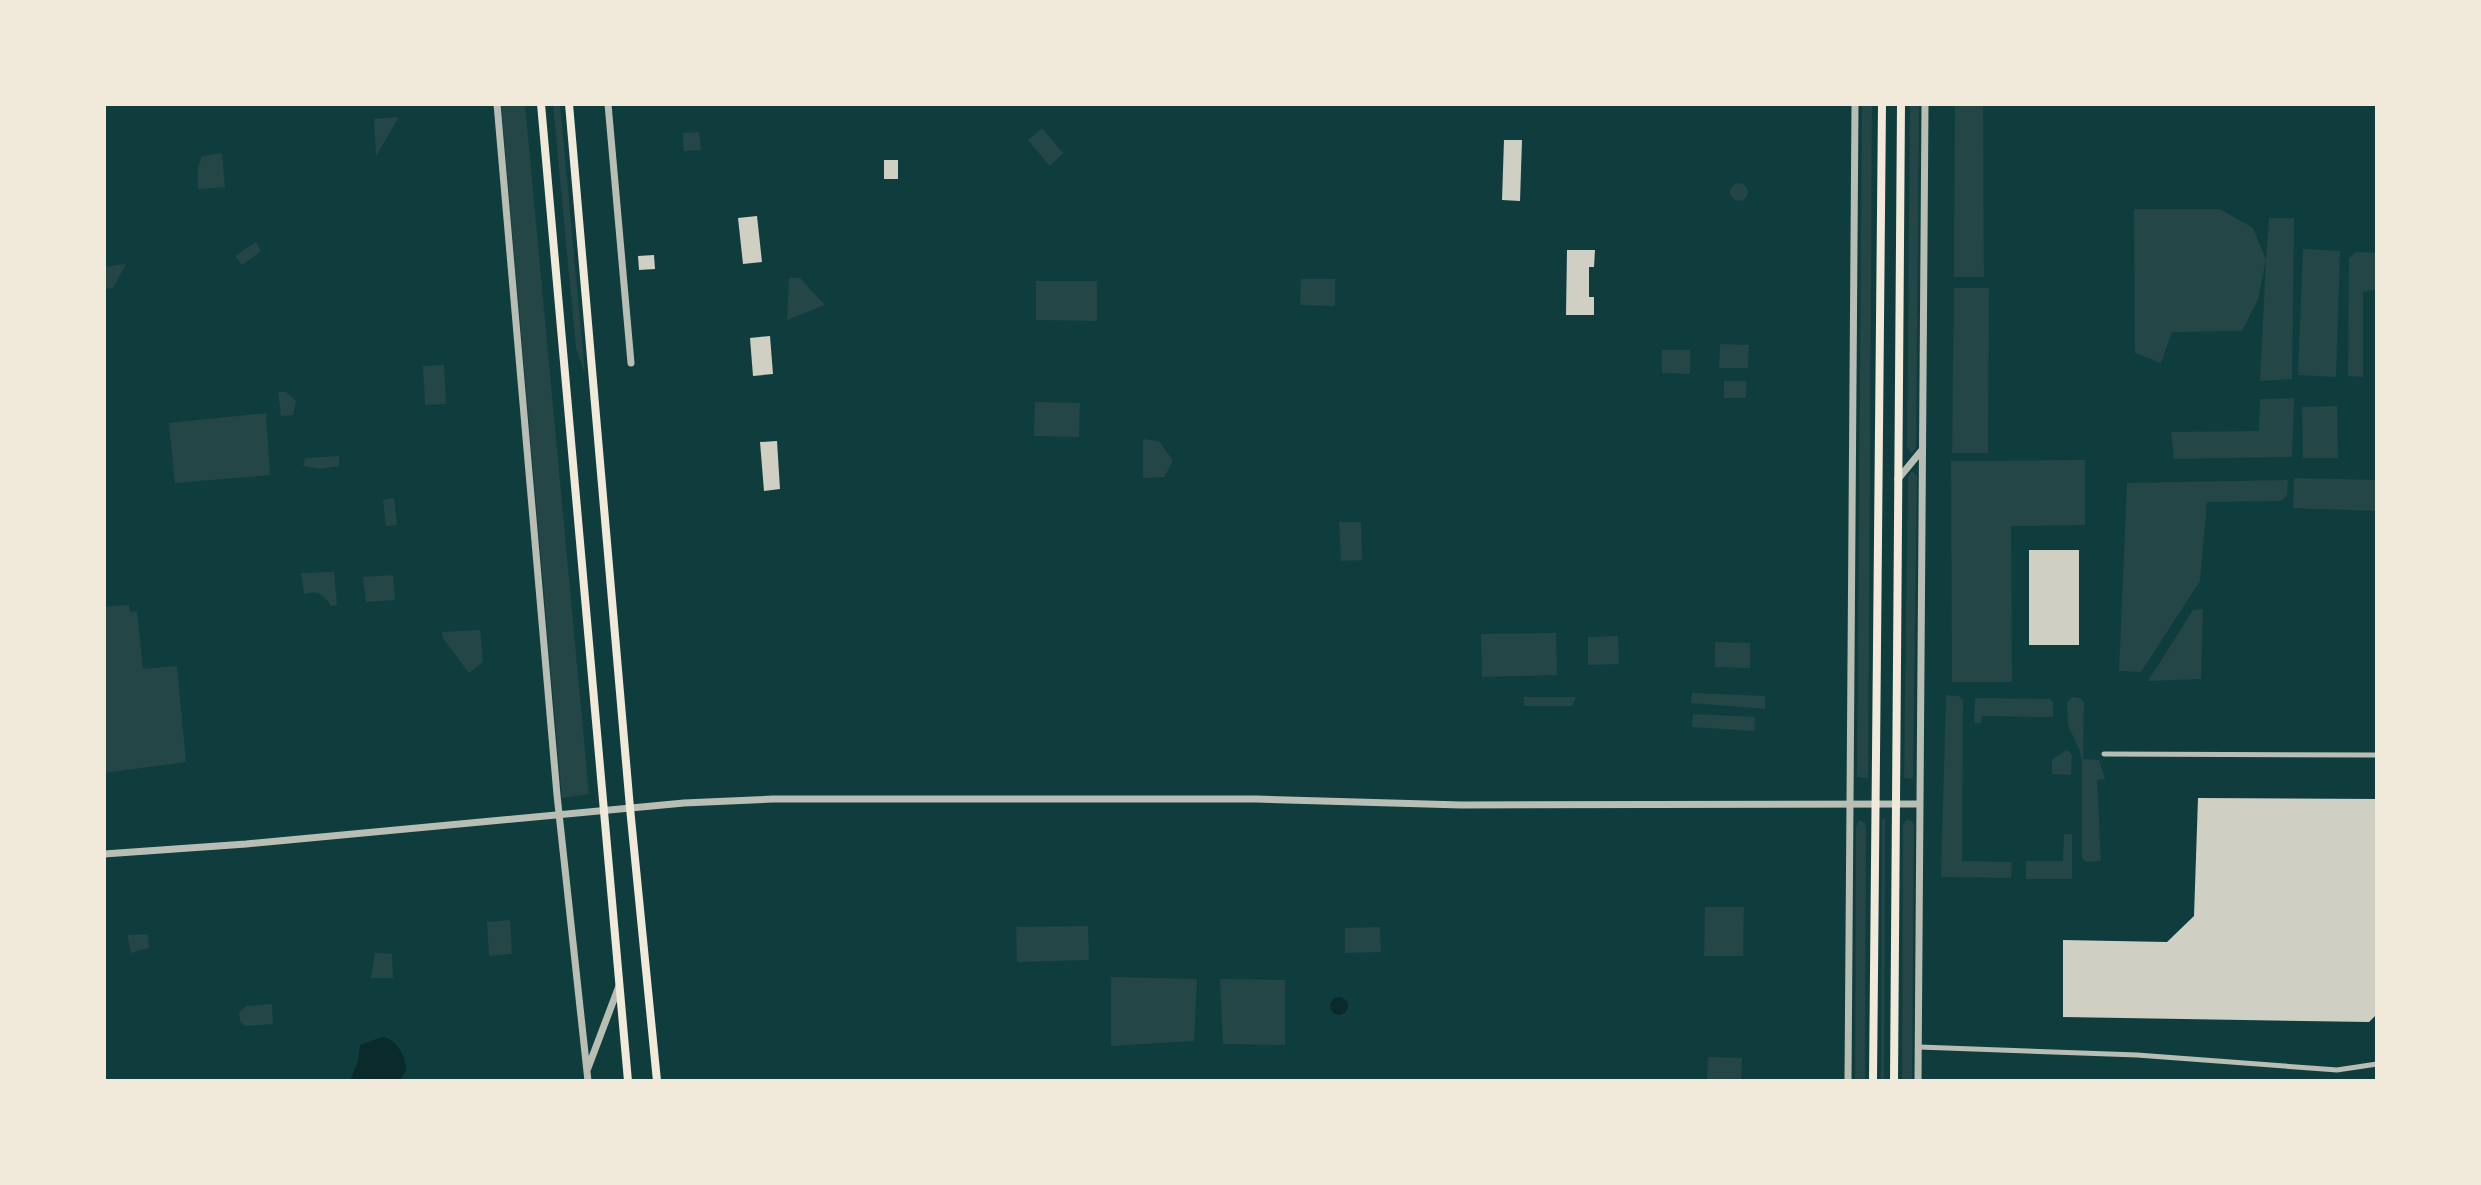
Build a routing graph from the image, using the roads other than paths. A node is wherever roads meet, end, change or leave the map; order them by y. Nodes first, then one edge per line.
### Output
1 (497, 104) edge
2 (541, 104) edge
3 (569, 104) edge
4 (608, 104) edge
5 (1855, 104) edge
6 (1882, 104) edge
7 (1901, 104) edge
8 (1925, 104) edge
9 (631, 363) dead end
10 (1922, 450) junction
11 (1898, 479) junction
12 (2104, 754) dead end
13 (2377, 755) edge
14 (1849, 803) junction
15 (1876, 804) junction
16 (1895, 804) junction
17 (1919, 804) junction
18 (630, 808) junction
19 (604, 810) junction
20 (560, 814) junction
21 (104, 854) edge
22 (619, 984) junction
23 (1918, 1047) junction
24 (2377, 1064) edge
25 (587, 1072) junction
26 (588, 1081) edge
27 (628, 1081) edge
28 (657, 1081) edge
29 (1848, 1081) edge
30 (1873, 1081) edge
31 (1894, 1081) edge
32 (1918, 1081) edge

1 - 20 street
2 - 19 main road
3 - 18 main road
4 - 9 street
5 - 14 street
6 - 15 main road
7 - 11 main road
8 - 10 street
10 - 11 street
10 - 17 street
11 - 16 main road
12 - 13 street
14 - 15 street
14 - 18 street
14 - 29 street
15 - 16 street
15 - 30 main road
16 - 17 street
16 - 31 main road
17 - 23 street
18 - 19 street
18 - 28 main road
19 - 20 street
19 - 22 main road
20 - 21 street
20 - 25 street
22 - 25 street
22 - 27 main road
23 - 24 street
23 - 32 street
25 - 26 street

